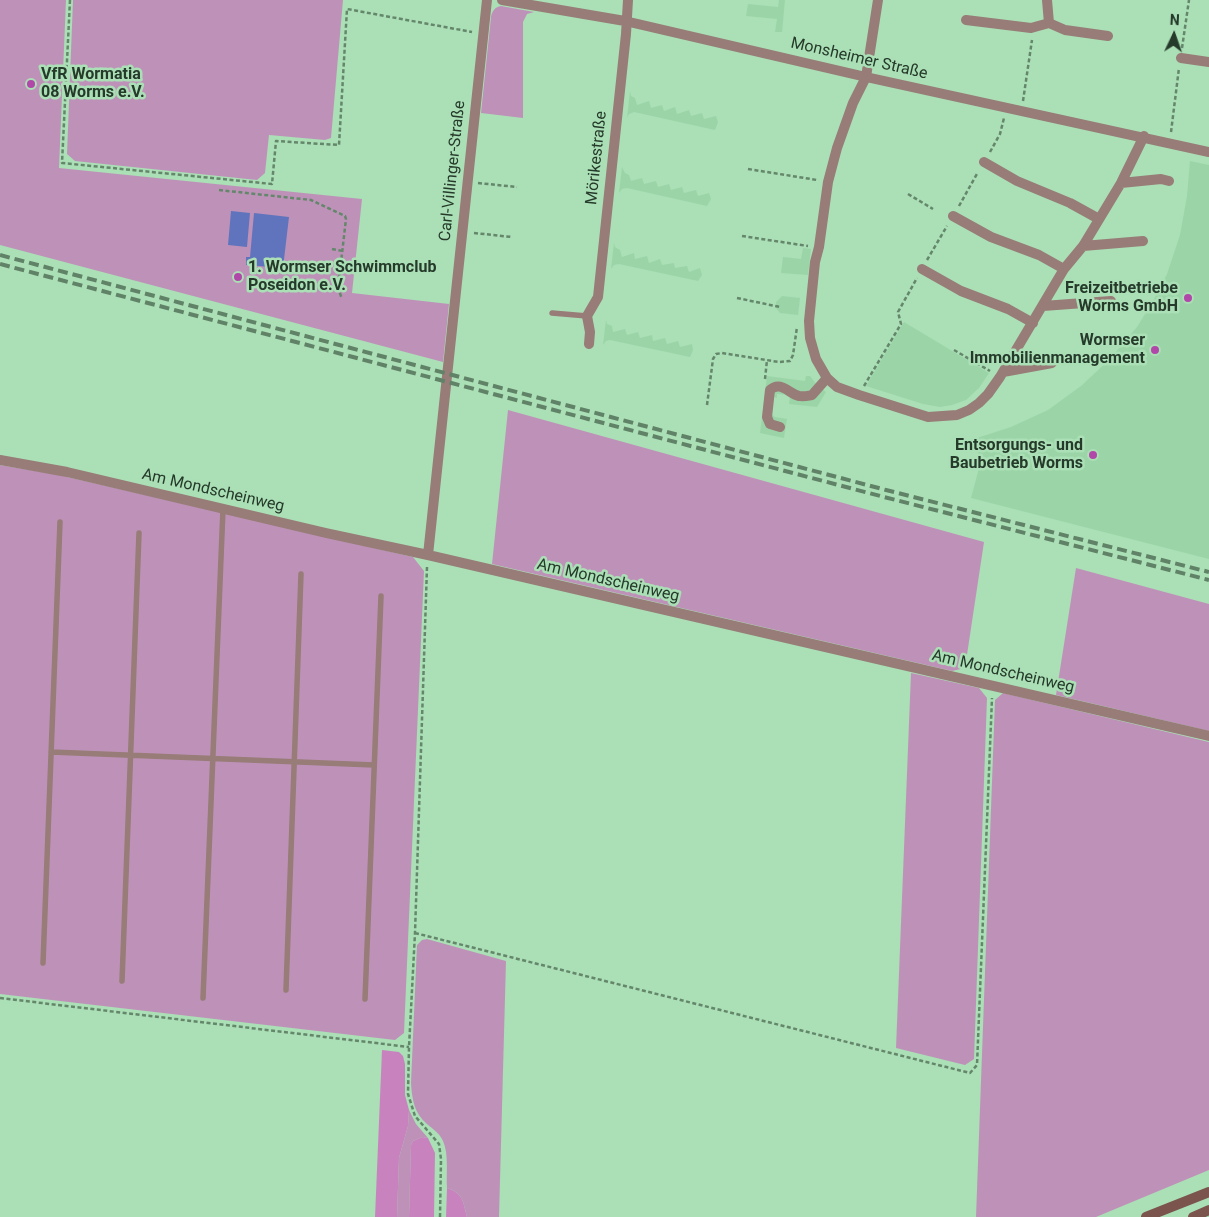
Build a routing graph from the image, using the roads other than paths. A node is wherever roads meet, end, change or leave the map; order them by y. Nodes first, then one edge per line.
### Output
1 (487, 0) edge
2 (502, 0) edge
3 (628, 0) edge
4 (878, 0) edge
5 (1047, 0) edge
6 (966, 20) dead end
7 (625, 21) junction
8 (1050, 23) junction
9 (1108, 36) dead end
10 (1181, 58) road end
11 (1209, 62) edge
12 (866, 77) junction
13 (1144, 136) junction
14 (1209, 152) edge
15 (984, 162) road end
16 (1169, 181) dead end
17 (1121, 182) junction
18 (953, 216) road end
19 (1099, 219) junction
20 (1144, 241) dead end
21 (1083, 246) junction
22 (922, 268) road end
23 (1064, 269) junction
24 (1111, 301) dead end
25 (1043, 306) junction
26 (552, 313) dead end
27 (587, 316) junction
28 (1033, 323) junction
29 (588, 344) dead end
30 (1052, 363) dead end
31 (1002, 375) junction
32 (827, 378) junction
33 (780, 428) dead end
34 (0, 460) edge
35 (223, 509) junction
36 (60, 522) dead end
37 (139, 533) dead end
38 (428, 555) junction
39 (301, 574) dead end
40 (380, 596) dead end
41 (1209, 736) edge
42 (51, 752) junction
43 (131, 755) junction
44 (212, 758) junction
45 (294, 762) junction
46 (374, 765) junction
47 (43, 963) dead end
48 (122, 981) dead end
49 (286, 990) dead end
50 (203, 998) dead end
51 (365, 999) dead end
52 (1209, 1192) edge
53 (1209, 1210) edge
54 (1146, 1217) edge
55 (1193, 1217) edge

1 - 38 street, Carl-Villinger-Straße
2 - 7 street, Monsheimer Straße
3 - 7 street, Mörikestraße
4 - 12 street
5 - 8 street
6 - 8 street
7 - 12 street, Monsheimer Straße
7 - 27 street, Mörikestraße
8 - 9 street
10 - 11 street
12 - 13 street, Monsheimer Straße
12 - 32 street
13 - 14 street, Monsheimer Straße
13 - 17 street
15 - 19 street
16 - 17 street
17 - 19 street
18 - 23 street
19 - 21 street
20 - 21 street
21 - 23 street
22 - 28 street
23 - 25 street
24 - 25 street
25 - 28 street
26 - 27 lane
27 - 29 street
28 - 31 street
30 - 31 street
31 - 32 street
32 - 33 street
34 - 35 street, Am Mondscheinweg
35 - 38 street, Am Mondscheinweg
35 - 44 lane
36 - 42 lane
37 - 43 lane
38 - 41 street, Am Mondscheinweg
39 - 45 lane
40 - 46 lane
42 - 43 lane
42 - 47 lane
43 - 44 lane
43 - 48 lane
44 - 45 lane
44 - 50 lane
45 - 46 lane
45 - 49 lane
46 - 51 lane
52 - 54 main road
53 - 55 main road

